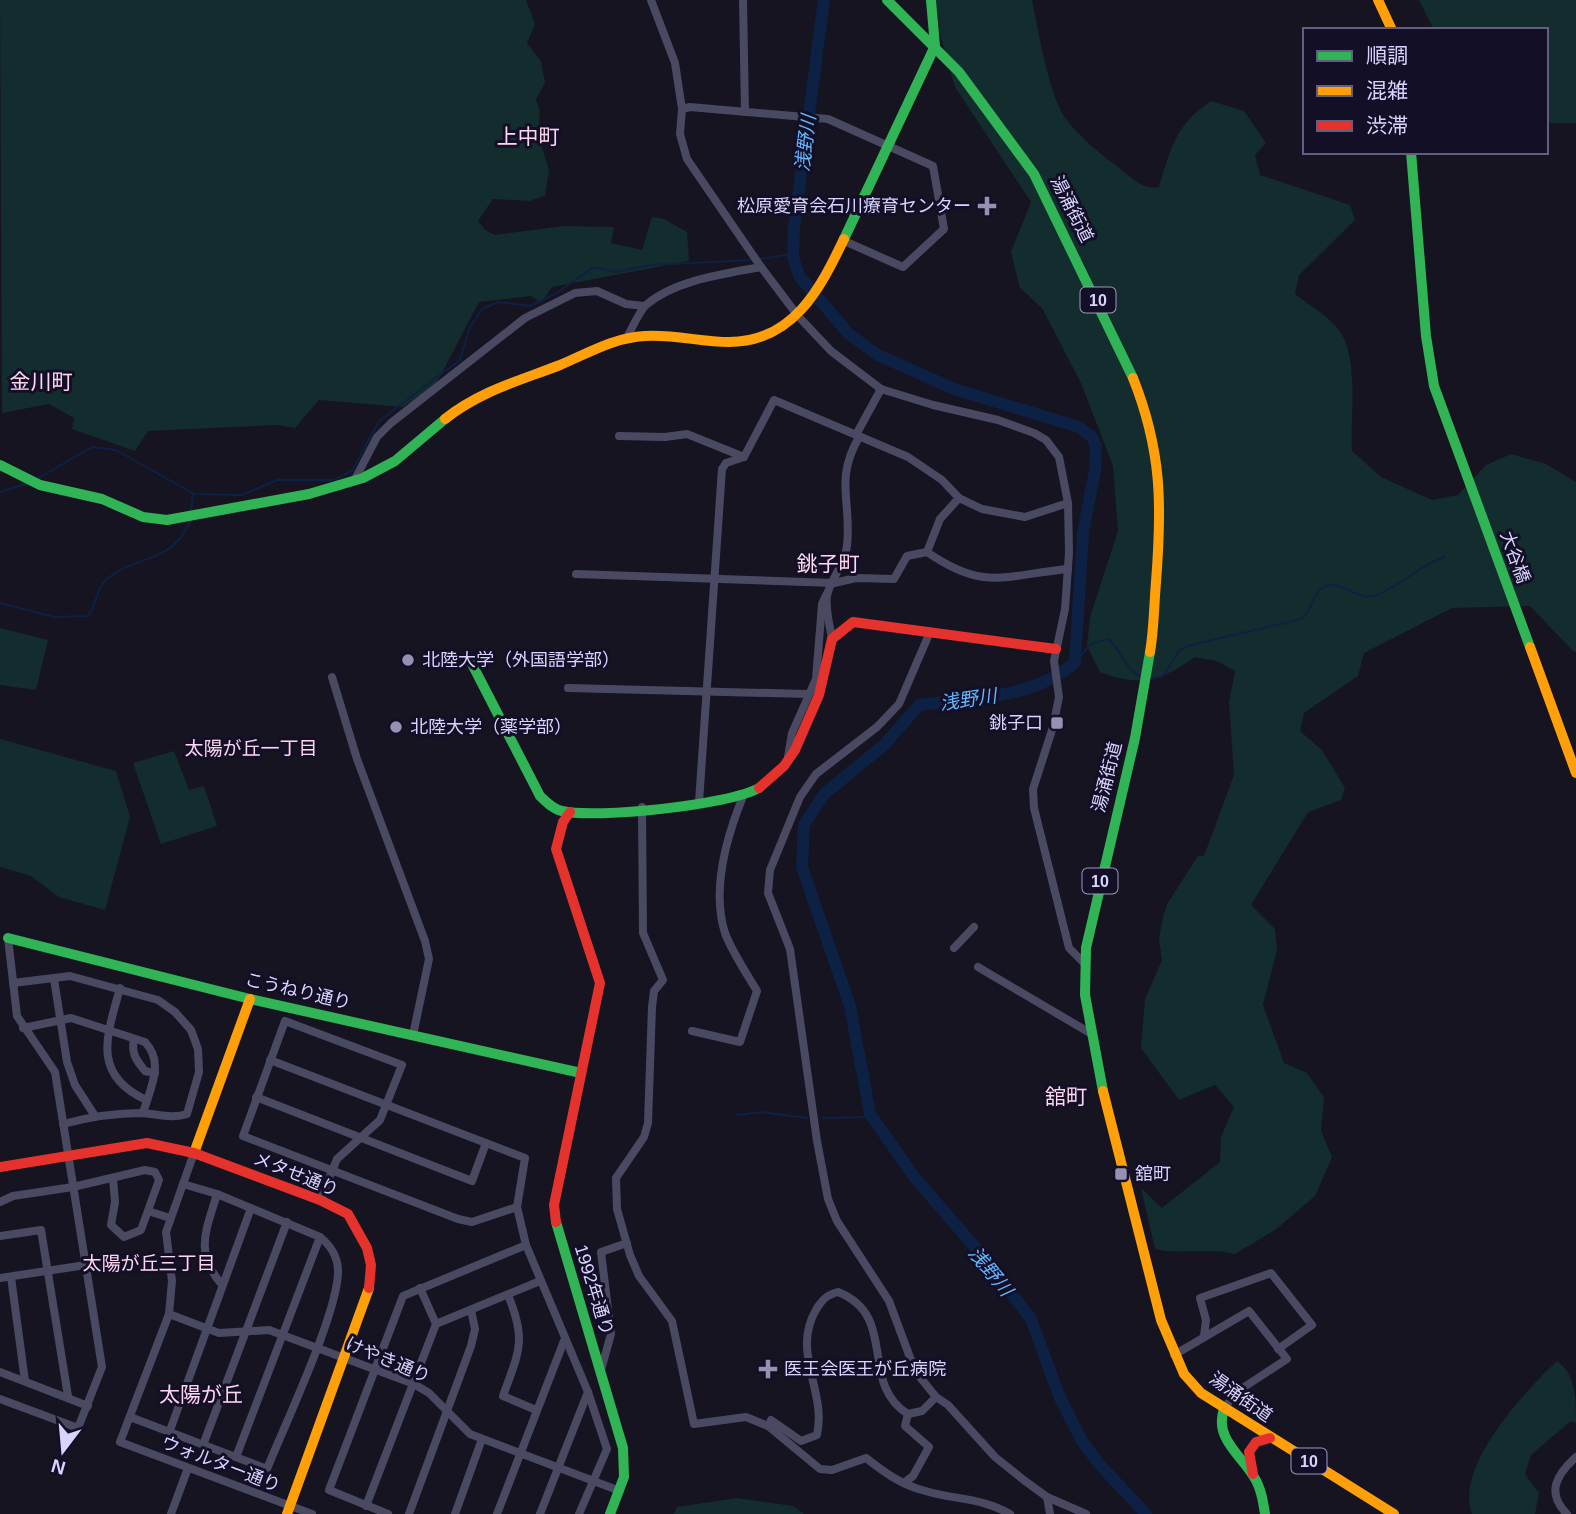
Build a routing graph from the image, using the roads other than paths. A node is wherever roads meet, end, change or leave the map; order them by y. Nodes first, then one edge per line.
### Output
1 (651, 0) edge
2 (743, 0) edge
3 (887, 0) edge
4 (931, 0) edge
5 (1378, 0) edge
6 (1391, 28) edge
7 (935, 46) junction
8 (682, 109) junction
9 (745, 112) junction
10 (886, 145) junction
11 (1411, 154) edge
12 (842, 240) junction
13 (759, 265) junction
14 (645, 306) junction
15 (798, 316) junction
16 (626, 339) junction
17 (881, 389) junction
18 (858, 435) junction
19 (619, 436) dead end
20 (744, 457) junction
21 (0, 466) edge
22 (354, 481) junction
23 (959, 498) junction
24 (1068, 503) junction
25 (927, 552) junction
26 (1068, 569) junction
27 (576, 574) dead end
28 (713, 580) junction
29 (834, 583) junction
30 (827, 595) junction
31 (930, 632) junction
32 (832, 639) junction
33 (1055, 655) junction
34 (471, 662) dead end
35 (332, 677) dead end
36 (568, 688) dead end
37 (705, 692) junction
38 (808, 694) junction
39 (788, 757) junction
40 (1576, 773) edge
41 (744, 794) junction
42 (699, 802) junction
43 (642, 807) junction
44 (570, 812) junction
45 (974, 927) dead end
46 (8, 938) joint
47 (954, 948) dead end
48 (1085, 964) junction
49 (978, 967) dead end
50 (54, 979) junction
51 (13, 983) junction
52 (120, 988) junction
53 (250, 999) junction
54 (61, 1021) junction
55 (23, 1028) junction
56 (109, 1029) junction
57 (692, 1031) dead end
58 (1090, 1033) junction
59 (413, 1035) junction
60 (134, 1039) junction
61 (270, 1060) junction
62 (155, 1073) junction
63 (581, 1073) junction
64 (256, 1097) junction
65 (146, 1100) junction
66 (387, 1106) junction
67 (143, 1113) junction
68 (95, 1116) junction
69 (63, 1124) junction
70 (358, 1139) junction
71 (486, 1143) junction
72 (194, 1153) junction
73 (69, 1154) junction
74 (0, 1167) edge
75 (331, 1171) junction
76 (113, 1178) junction
77 (183, 1184) junction
78 (73, 1187) junction
79 (217, 1194) junction
80 (320, 1200) junction
81 (0, 1202) edge
82 (517, 1207) junction
83 (251, 1208) junction
84 (148, 1211) junction
85 (170, 1218) junction
86 (287, 1222) junction
87 (0, 1236) edge
88 (320, 1237) junction
89 (627, 1243) junction
90 (526, 1245) junction
91 (86, 1265) junction
92 (47, 1270) junction
93 (11, 1277) junction
94 (0, 1278) edge
95 (540, 1281) junction
96 (222, 1285) junction
97 (420, 1288) junction
98 (508, 1295) junction
99 (471, 1310) junction
100 (169, 1314) junction
101 (436, 1324) junction
102 (205, 1328) junction
103 (247, 1329) junction
104 (283, 1334) junction
105 (1203, 1336) junction
106 (564, 1341) junction
107 (316, 1348) junction
108 (1278, 1349) junction
109 (1174, 1355) junction
110 (345, 1359) junction
111 (375, 1370) junction
112 (601, 1370) junction
113 (0, 1372) edge
114 (25, 1381) junction
115 (414, 1384) junction
116 (588, 1392) junction
117 (68, 1396) junction
118 (936, 1397) junction
119 (0, 1399) edge
120 (88, 1406) junction
121 (1224, 1409) junction
122 (536, 1410) junction
123 (447, 1412) junction
124 (908, 1414) junction
125 (130, 1418) junction
126 (768, 1426) junction
127 (169, 1433) junction
128 (1270, 1437) junction
129 (482, 1439) junction
130 (203, 1445) junction
131 (520, 1453) junction
132 (236, 1457) junction
133 (1576, 1457) edge
134 (188, 1468) junction
135 (557, 1468) junction
136 (1254, 1476) junction
137 (594, 1482) junction
138 (904, 1483) junction
139 (620, 1491) junction
140 (1047, 1497) junction
141 (366, 1506) junction
142 (288, 1510) edge
143 (171, 1514) edge
144 (312, 1514) edge
145 (388, 1514) edge
146 (408, 1514) edge
147 (455, 1514) edge
148 (497, 1514) edge
149 (540, 1514) edge
150 (579, 1514) edge
151 (610, 1514) edge
152 (1010, 1514) edge
153 (1050, 1514) edge
154 (1087, 1514) edge
155 (1265, 1514) edge
156 (1394, 1514) edge
157 (1567, 1514) edge

1 - 8 street
2 - 9 street
3 - 7 street, 湯涌街道 / 10
4 - 7 street
5 - 6 street
7 - 10 street
7 - 48 street, 湯涌街道 / 10
8 - 9 street
8 - 13 street
9 - 10 street
10 - 12 street
10 - 12 street
11 - 40 street, 大谷橋
12 - 15 street
13 - 14 street
13 - 15 street
14 - 16 street
14 - 22 street
15 - 16 street
15 - 17 street
16 - 22 street
17 - 18 street
17 - 24 street
18 - 20 street
18 - 23 street
18 - 29 street
19 - 20 street
20 - 28 street
21 - 22 street
23 - 24 street
23 - 25 street
24 - 26 street
25 - 26 street
25 - 29 street
26 - 33 street
27 - 28 street
28 - 29 street
28 - 37 street
29 - 30 street
30 - 32 street
30 - 38 street
31 - 32 street
31 - 33 street
31 - 118 street
32 - 39 street
33 - 48 street
34 - 44 street
35 - 59 street
36 - 37 street
37 - 38 street
37 - 42 street
38 - 39 street
39 - 41 street
41 - 42 street
41 - 57 street
42 - 43 street
43 - 44 street
43 - 89 street
44 - 63 street, 1992年通り
45 - 47 street
46 - 51 street
46 - 53 street, こうねり通り
48 - 58 street, 湯涌街道 / 10
49 - 58 street
50 - 51 street
50 - 52 street
50 - 54 street
51 - 55 street
52 - 56 street
52 - 67 street
53 - 59 street, こうねり通り
53 - 72 street
54 - 55 street
54 - 56 street
54 - 68 street
55 - 69 street
56 - 60 street
56 - 65 street
58 - 109 street, 湯涌街道 / 10
59 - 63 street, こうねり通り
60 - 62 street
60 - 62 street
61 - 64 street
61 - 66 street
61 - 66 street
62 - 65 street
63 - 112 street, 1992年通り
64 - 70 street
64 - 75 street
65 - 67 street
66 - 70 street
66 - 71 street
67 - 68 street
68 - 69 street
69 - 73 street
70 - 71 street
70 - 75 street
71 - 82 street
72 - 73 street, メタせ通り
72 - 77 street
72 - 80 street, メタせ通り
73 - 74 street, メタせ通り
73 - 78 street
75 - 80 street
75 - 82 street
76 - 78 street
76 - 84 street
76 - 84 street
77 - 79 street
77 - 85 street
78 - 81 street
78 - 91 street
79 - 83 street
79 - 96 street
80 - 110 street, メタせ通り
82 - 90 street
83 - 86 street
83 - 96 street
84 - 85 street
85 - 100 street
86 - 88 street
86 - 103 street
87 - 92 street
88 - 104 street
88 - 107 street
89 - 112 street
89 - 126 street
90 - 95 street
90 - 97 street
91 - 92 street
91 - 120 street
92 - 93 street
92 - 117 street
93 - 94 street
93 - 114 street
95 - 98 street
95 - 106 street
96 - 102 street
97 - 101 street
97 - 111 street
98 - 99 street
98 - 122 street
99 - 101 street
99 - 123 street
100 - 102 street, けやき通り
100 - 125 street
101 - 115 street
102 - 103 street, けやき通り
102 - 127 street
103 - 104 street, けやき通り
103 - 130 street
104 - 107 street, けやき通り
104 - 132 street
105 - 108 street
105 - 108 street
105 - 109 street
106 - 116 street
106 - 122 street
107 - 110 street, けやき通り
107 - 132 street
108 - 121 street
109 - 121 street, 湯涌街道 / 10
110 - 111 street, けやき通り
110 - 142 street, メタせ通り
111 - 115 street, けやき通り
111 - 141 street
112 - 139 street, 1992年通り
113 - 114 street
114 - 117 street
115 - 123 street, けやき通り
115 - 141 street
116 - 135 street
116 - 137 street
117 - 120 street
118 - 124 street
118 - 140 street
119 - 120 street
121 - 128 street, 湯涌街道 / 10
121 - 136 street
122 - 131 street
123 - 129 street, けやき通り
123 - 146 street
124 - 126 street
124 - 138 street
125 - 127 street
125 - 134 street, ウォルター通り
126 - 138 street
127 - 130 street
128 - 136 street
128 - 156 street, 湯涌街道 / 10
129 - 131 street, けやき通り
129 - 147 street
130 - 132 street
131 - 135 street, けやき通り
131 - 148 street
133 - 157 street
134 - 142 street, ウォルター通り
134 - 143 street
135 - 137 street, けやき通り
135 - 149 street
136 - 155 street
137 - 139 street, けやき通り
137 - 150 street
138 - 152 street
139 - 151 street, 1992年通り
140 - 153 street
140 - 154 street
141 - 145 street
142 - 144 street, ウォルター通り

